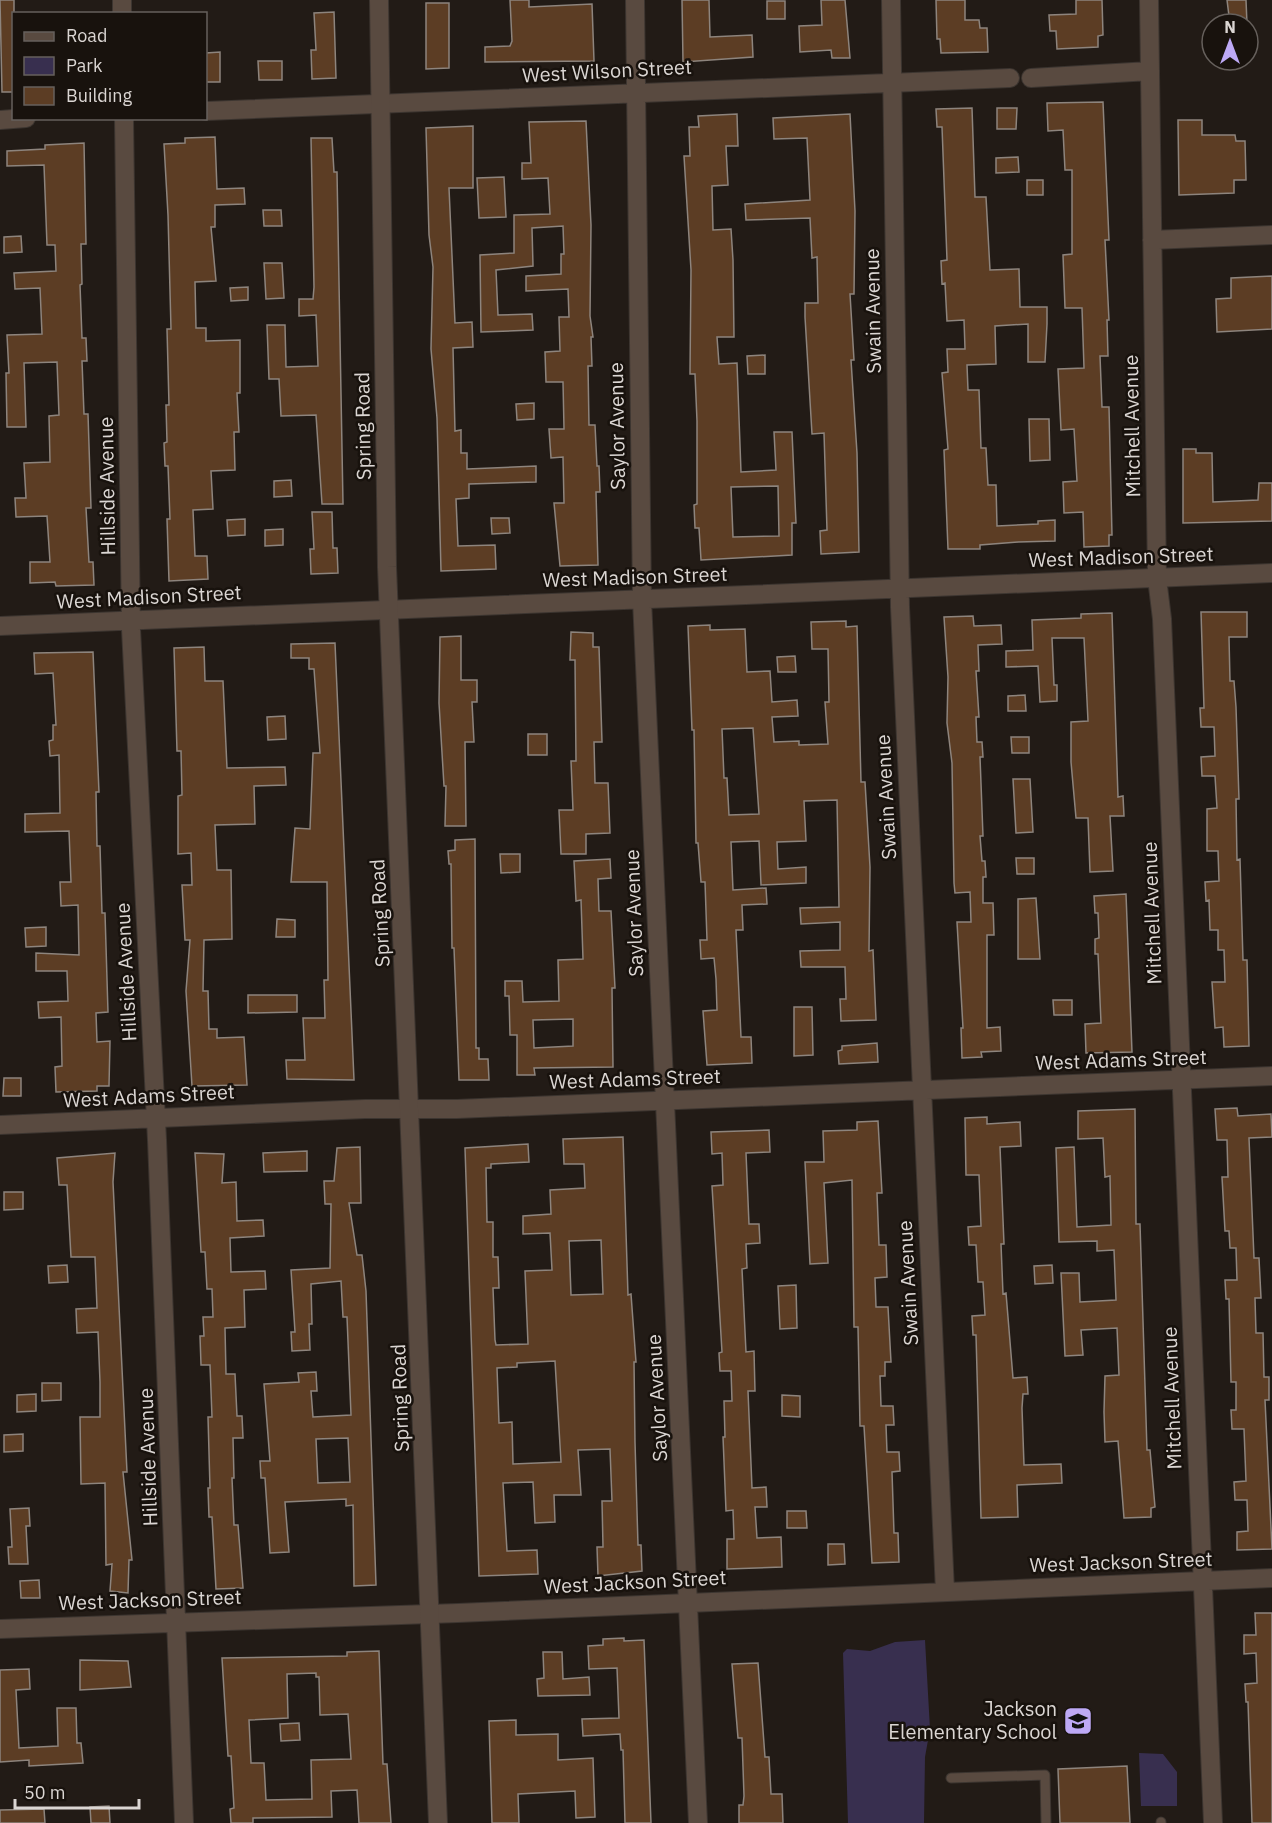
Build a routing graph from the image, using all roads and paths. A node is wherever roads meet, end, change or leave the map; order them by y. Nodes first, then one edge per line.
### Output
1 (379, 0) edge
2 (635, 0) edge
3 (891, 0) edge
4 (1149, 0) edge
5 (1150, 71) junction
6 (1010, 78) dead end
7 (1031, 78) dead end
8 (892, 82) junction
9 (636, 92) junction
10 (381, 104) junction
11 (207, 111) edge
12 (124, 120) edge
13 (1272, 236) edge
14 (1152, 240) junction
15 (1272, 573) edge
16 (1157, 578) junction
17 (899, 589) junction
18 (642, 600) junction
19 (389, 610) junction
20 (131, 621) junction
21 (0, 626) edge
22 (1272, 1076) edge
23 (1181, 1080) junction
24 (921, 1090) junction
25 (665, 1100) junction
26 (411, 1109) junction
27 (156, 1119) junction
28 (0, 1125) edge
29 (1272, 1578) edge
30 (1203, 1581) junction
31 (945, 1592) junction
32 (689, 1602) junction
33 (430, 1614) junction
34 (178, 1621) junction
35 (0, 1629) edge
36 (951, 1778) dead end
37 (184, 1823) edge
38 (438, 1823) edge
39 (698, 1823) edge
40 (1046, 1823) edge
41 (1213, 1823) edge

1 - 10 street, Spring Road
2 - 9 street, Saylor Avenue
3 - 8 street, Swain Avenue
4 - 5 street, Mitchell Avenue
5 - 7 street
5 - 14 street, Mitchell Avenue
6 - 8 street, West Wilson Street
8 - 9 street, West Wilson Street
8 - 17 street, Swain Avenue
9 - 10 street, West Wilson Street
9 - 18 street, Saylor Avenue
10 - 11 street, West Wilson Street
10 - 19 street, Spring Road
12 - 20 street, Hillside Avenue
13 - 14 street
14 - 16 street, Mitchell Avenue
15 - 16 street, West Madison Street
16 - 17 street, West Madison Street
16 - 23 street, Mitchell Avenue
17 - 18 street, West Madison Street
17 - 24 street, Swain Avenue
18 - 19 street, West Madison Street
18 - 25 street, Saylor Avenue
19 - 20 street, West Madison Street
19 - 26 street, Spring Road
20 - 21 street, West Madison Street
20 - 27 street, Hillside Avenue
22 - 23 street, West Adams Street
23 - 24 street, West Adams Street
23 - 30 street, Mitchell Avenue
24 - 25 street, West Adams Street
24 - 31 street, Swain Avenue
25 - 26 street, West Adams Street
25 - 32 street, Saylor Avenue
26 - 27 street, West Adams Street
26 - 33 street, Spring Road
27 - 28 street, West Adams Street
27 - 34 street, Hillside Avenue
29 - 30 street, West Jackson Street
30 - 31 street, West Jackson Street
30 - 41 street, Mitchell Avenue
31 - 32 street, West Jackson Street
32 - 33 street, West Jackson Street
32 - 39 street, Saylor Avenue
33 - 34 street, West Jackson Street
33 - 38 street, Spring Road
34 - 35 street, West Jackson Street
34 - 37 street, Hillside Avenue
36 - 40 lane

